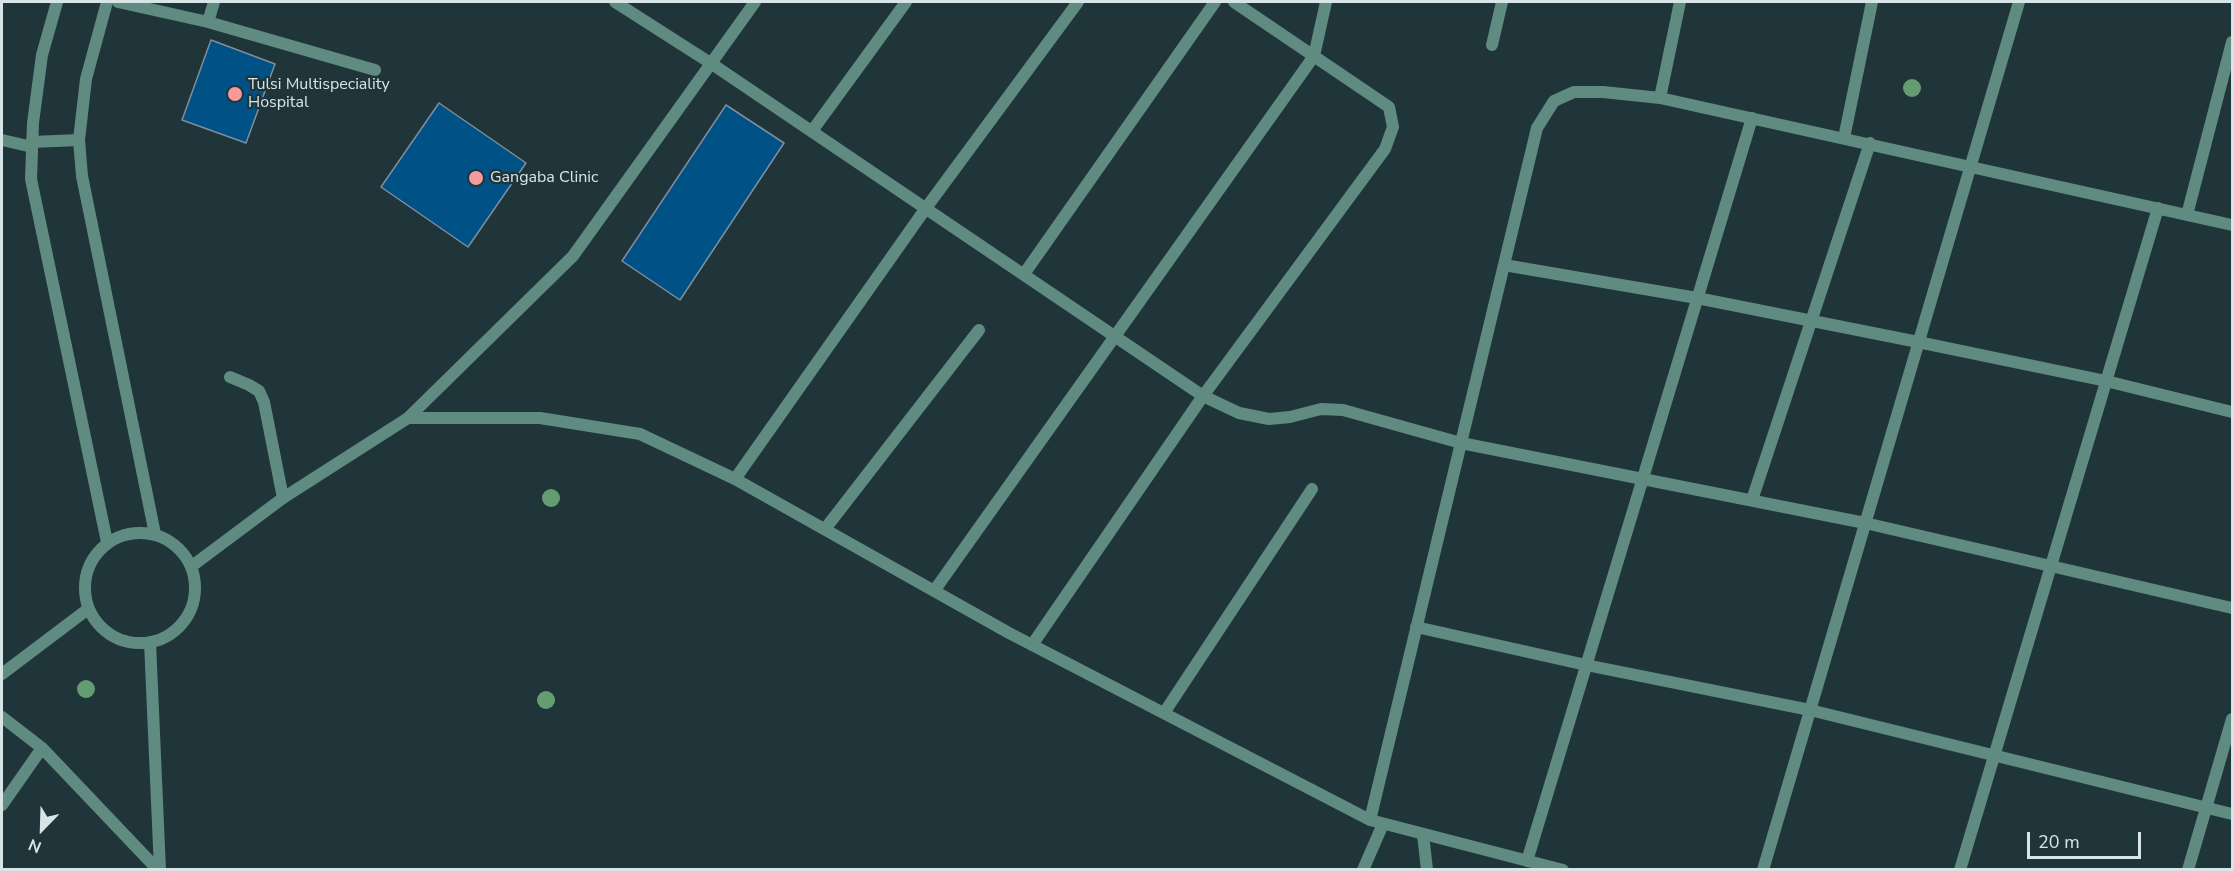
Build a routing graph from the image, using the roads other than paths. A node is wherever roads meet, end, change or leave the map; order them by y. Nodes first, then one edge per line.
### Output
1 (57, 2) edge
2 (107, 2) edge
3 (118, 2) edge
4 (214, 2) edge
5 (615, 2) edge
6 (755, 2) edge
7 (906, 2) edge
8 (1078, 2) edge
9 (1215, 2) edge
10 (1234, 2) edge
11 (1326, 2) edge
12 (1502, 2) edge
13 (1680, 2) edge
14 (1872, 2) edge
15 (2019, 2) edge
16 (207, 22) junction
17 (2232, 42) edge
18 (1492, 45) dead end
19 (1314, 56) junction
20 (712, 63) junction
21 (375, 70) dead end
22 (1660, 98) junction
23 (1752, 118) junction
24 (812, 130) junction
25 (1844, 138) junction
26 (2, 140) edge
27 (79, 140) junction
28 (32, 142) junction
29 (1870, 143) junction
30 (1971, 166) junction
31 (926, 208) junction
32 (2158, 208) junction
33 (2187, 215) junction
34 (2232, 225) edge
35 (1504, 265) junction
36 (1024, 274) junction
37 (1697, 298) junction
38 (1811, 321) junction
39 (979, 330) dead end
40 (1114, 336) junction
41 (1918, 342) junction
42 (230, 377) dead end
43 (2106, 381) junction
44 (1203, 396) junction
45 (2232, 412) edge
46 (408, 418) junction
47 (1461, 443) junction
48 (1643, 478) junction
49 (735, 479) junction
50 (1312, 489) dead end
51 (283, 498) junction
52 (1752, 500) junction
53 (1865, 523) junction
54 (825, 530) junction
55 (155, 534) junction
56 (107, 542) junction
57 (192, 566) junction
58 (2051, 566) junction
59 (934, 591) junction
60 (2232, 608) edge
61 (88, 609) junction
62 (1416, 627) junction
63 (150, 642) junction
64 (1032, 645) junction
65 (1586, 665) junction
66 (2, 674) edge
67 (1810, 710) junction
68 (1164, 713) junction
69 (2, 717) edge
70 (2232, 719) edge
71 (42, 748) junction
72 (1994, 755) junction
73 (2, 805) edge
74 (2206, 808) junction
75 (2232, 814) edge
76 (1370, 820) junction
77 (1383, 824) junction
78 (1423, 834) junction
79 (1527, 861) junction
80 (159, 870) edge
81 (1364, 870) edge
82 (1427, 870) edge
83 (1563, 870) edge
84 (1763, 870) edge
85 (1960, 870) edge
86 (2188, 870) edge

1 - 28 street
2 - 27 street
3 - 16 street
4 - 16 street
5 - 20 street
6 - 20 street
7 - 24 street
8 - 31 street
9 - 36 street
10 - 19 street
11 - 19 street
12 - 18 street
13 - 22 street
14 - 25 street
15 - 30 street
16 - 21 street
17 - 33 street
19 - 40 street
19 - 44 street
20 - 24 street
20 - 46 street
22 - 23 street
22 - 35 street
23 - 25 street
23 - 37 street
24 - 31 street
25 - 29 street
26 - 28 street
27 - 28 street
27 - 55 street
28 - 56 street
29 - 30 street
29 - 38 street
30 - 32 street
30 - 41 street
31 - 36 street
31 - 49 street
32 - 33 street
32 - 43 street
33 - 34 street
35 - 37 street
35 - 47 street
36 - 40 street
37 - 38 street
37 - 48 street
38 - 41 street
38 - 52 street
39 - 54 street
40 - 44 street
40 - 59 street
41 - 43 street
41 - 53 street
42 - 51 street
43 - 45 street
43 - 58 street
44 - 47 street
44 - 64 street
46 - 49 street
46 - 51 street
47 - 48 street
47 - 62 street
48 - 52 street
48 - 65 street
49 - 54 street
50 - 68 street
51 - 57 street
52 - 53 street
53 - 58 street
53 - 67 street
54 - 59 street
55 - 56 street
55 - 57 street
56 - 61 street
57 - 63 street
58 - 60 street
58 - 72 street
59 - 64 street
61 - 63 street
61 - 66 street
62 - 65 street
62 - 76 street
63 - 80 street
64 - 68 street
65 - 67 street
65 - 79 street
67 - 72 street
67 - 84 street
68 - 76 street
69 - 71 street
70 - 74 street
71 - 73 street
71 - 80 street
72 - 74 street
72 - 85 street
74 - 75 street
74 - 86 street
76 - 77 street
77 - 78 street
77 - 81 street
78 - 79 street
78 - 82 street
79 - 83 street

